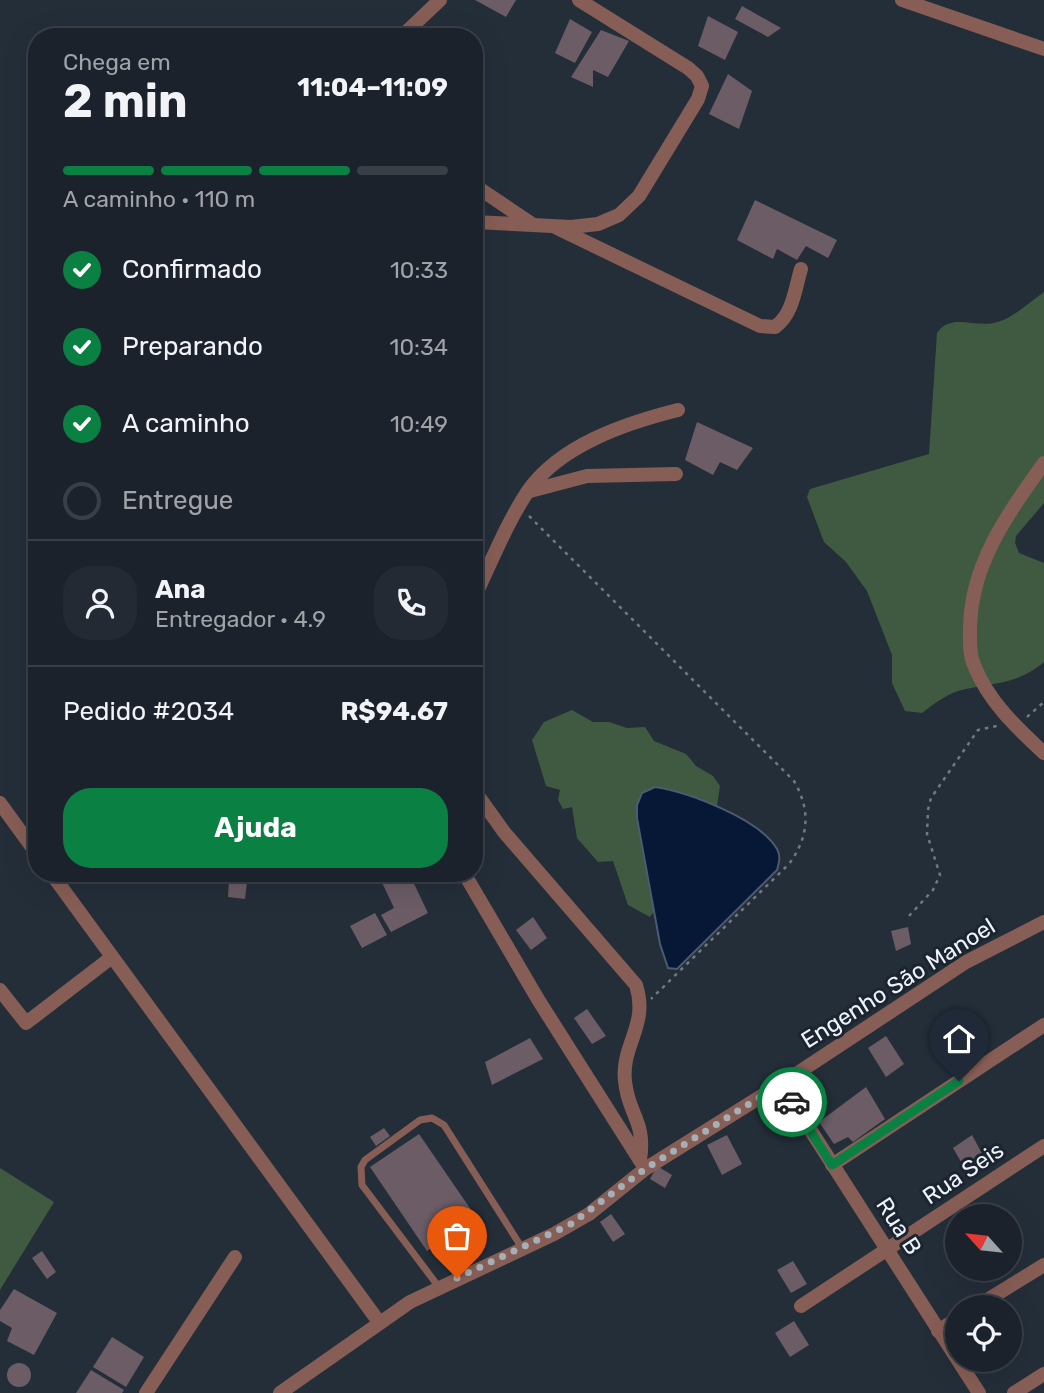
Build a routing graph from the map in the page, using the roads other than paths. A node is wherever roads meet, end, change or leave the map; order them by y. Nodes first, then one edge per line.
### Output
1 (440, 0) edge
2 (579, 0) edge
3 (902, 0) edge
4 (410, 28) edge
5 (1044, 49) edge
6 (483, 191) edge
7 (483, 222) edge
8 (533, 224) junction
9 (553, 226) junction
10 (801, 269) dead end
11 (678, 410) dead end
12 (1044, 463) edge
13 (676, 474) dead end
14 (528, 491) junction
15 (483, 580) edge
16 (1044, 753) edge
17 (0, 803) edge
18 (483, 803) edge
19 (28, 842) edge
20 (58, 882) edge
21 (469, 882) edge
22 (1044, 922) edge
23 (112, 957) junction
24 (0, 990) edge
25 (1044, 1025) edge
26 (781, 1084) junction
27 (1044, 1146) edge
28 (643, 1164) junction
29 (832, 1165) junction
30 (522, 1248) junction
31 (888, 1251) junction
32 (235, 1258) dead end
33 (1044, 1265) edge
34 (438, 1286) junction
35 (995, 1295) edge
36 (801, 1306) dead end
37 (379, 1322) junction
38 (945, 1327) edge
39 (938, 1331) junction
40 (1044, 1374) edge
41 (146, 1393) edge
42 (280, 1393) edge
43 (979, 1393) edge
44 (1014, 1393) edge

1 - 4 street
2 - 9 street
3 - 5 street
6 - 8 street
7 - 8 street
8 - 9 street
9 - 10 street
11 - 14 street
12 - 16 street
13 - 14 street
14 - 15 street
17 - 19 street
18 - 28 street
20 - 23 street
21 - 28 street
22 - 26 street, Engenho São Manoel
23 - 24 street
23 - 37 street
25 - 29 street
26 - 28 street, Engenho São Manoel
26 - 29 street, Rua B
27 - 31 street, Rua Seis
28 - 30 street, Engenho São Manoel
29 - 31 street, Rua B
30 - 34 street, Engenho São Manoel
30 - 34 lane
31 - 36 street, Rua Seis
31 - 39 street, Rua B
32 - 41 street
33 - 35 street
34 - 37 street, Engenho São Manoel
37 - 42 street, Engenho São Manoel
38 - 39 street
39 - 43 street, Rua B
40 - 44 street

